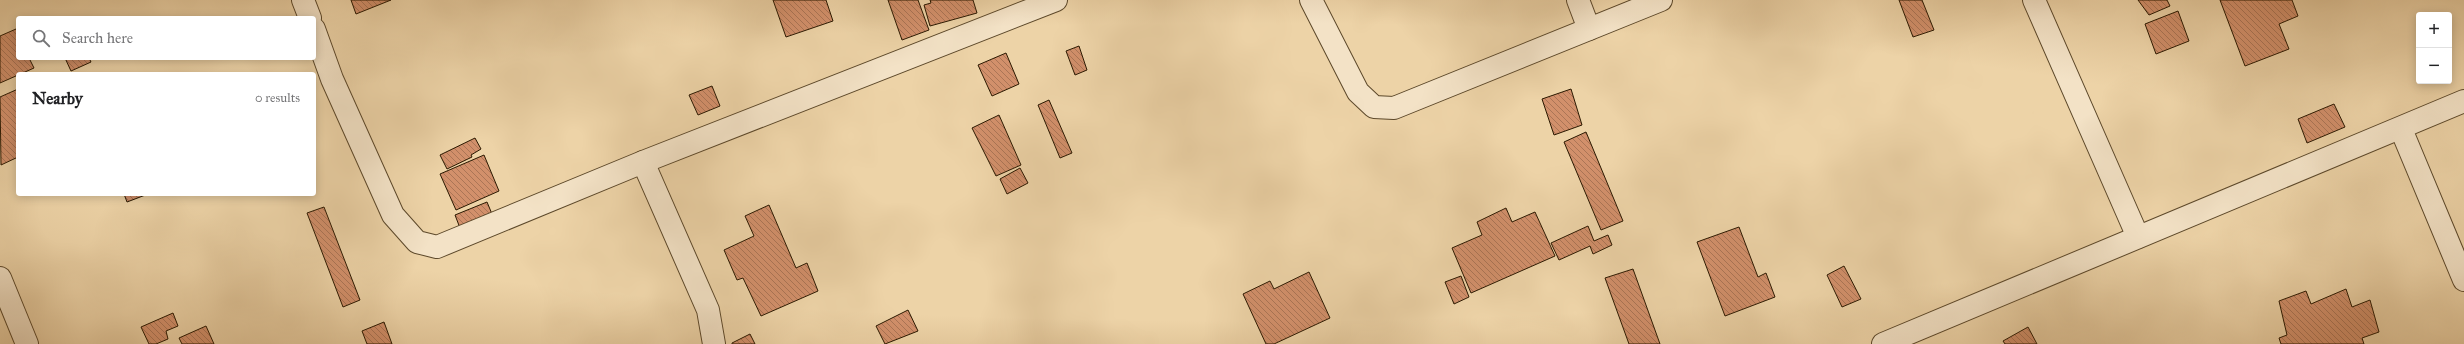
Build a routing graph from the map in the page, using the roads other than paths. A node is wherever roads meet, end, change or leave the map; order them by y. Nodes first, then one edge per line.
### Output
1 (303, 0) edge
2 (1056, 0) edge
3 (1311, 0) edge
4 (1578, 0) edge
5 (1661, 0) edge
6 (2034, 0) edge
7 (309, 16) edge
8 (1589, 29) junction
9 (316, 35) edge
10 (2464, 101) edge
11 (2401, 129) junction
12 (643, 162) junction
13 (2138, 237) junction
14 (0, 278) edge
15 (2464, 280) edge
16 (27, 344) edge
17 (714, 344) edge
18 (1883, 344) edge

1 - 7 street
2 - 12 street
3 - 8 street
4 - 8 street
5 - 8 street
6 - 13 street
9 - 12 street
10 - 11 street
11 - 13 street
11 - 15 street
12 - 17 street
13 - 18 street
14 - 16 street

